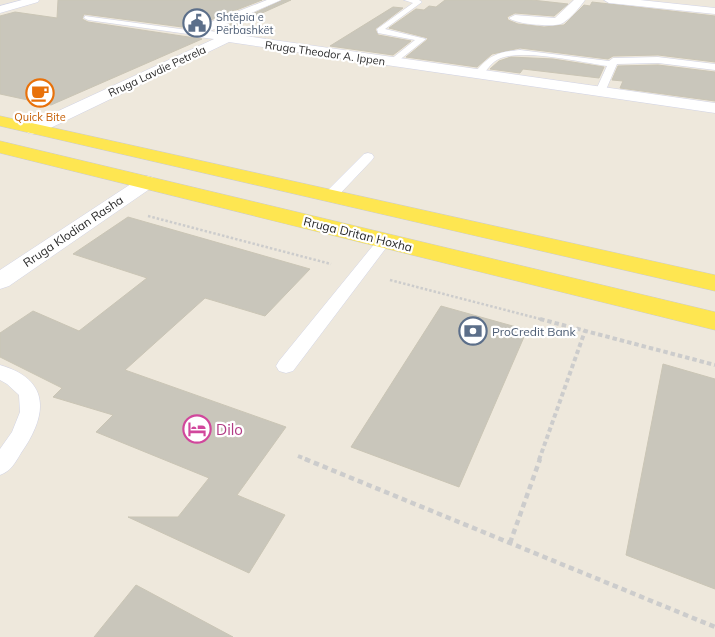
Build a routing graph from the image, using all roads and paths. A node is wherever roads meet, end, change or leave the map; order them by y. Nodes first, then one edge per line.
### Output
1 (34, 0) edge
2 (276, 0) edge
3 (407, 0) edge
4 (580, 0) edge
5 (609, 0) edge
6 (0, 10) edge
7 (715, 11) edge
8 (88, 18) dead end
9 (515, 18) dead end
10 (195, 33) junction
11 (227, 38) junction
12 (393, 62) junction
13 (612, 64) junction
14 (715, 67) edge
15 (478, 75) junction
16 (600, 92) junction
17 (715, 108) edge
18 (0, 121) edge
19 (34, 129) junction
20 (0, 146) edge
21 (368, 157) dead end
22 (147, 182) junction
23 (330, 196) junction
24 (385, 240) junction
25 (0, 281) edge
26 (715, 283) edge
27 (715, 321) edge
28 (585, 331) dead end
29 (286, 366) dead end
30 (0, 372) edge
31 (298, 456) dead end
32 (0, 466) edge
33 (510, 543) junction
34 (715, 627) edge

1 - 6 street
2 - 10 street, Rruga Lavdie Petrela
3 - 12 lane, Rruga Theodor A. Ippen
4 - 9 street
5 - 7 street
8 - 10 lane
10 - 11 street, Rruga Lavdie Petrela
11 - 12 street, Rruga Theodor A. Ippen
11 - 19 street, Rruga Lavdie Petrela
12 - 15 street, Rruga Theodor A. Ippen
13 - 14 lane
13 - 15 lane
13 - 16 lane
15 - 16 street, Rruga Theodor A. Ippen
16 - 17 street, Rruga Theodor A. Ippen
18 - 19 main road
19 - 23 main road
20 - 22 main road, Rruga Dritan Hoxha
21 - 23 lane
22 - 24 main road, Rruga Dritan Hoxha
22 - 25 street, Rruga Klodian Rasha
23 - 26 main road
24 - 27 main road, Rruga Dritan Hoxha
24 - 29 lane
28 - 33 path
30 - 32 lane
31 - 33 path
33 - 34 path

